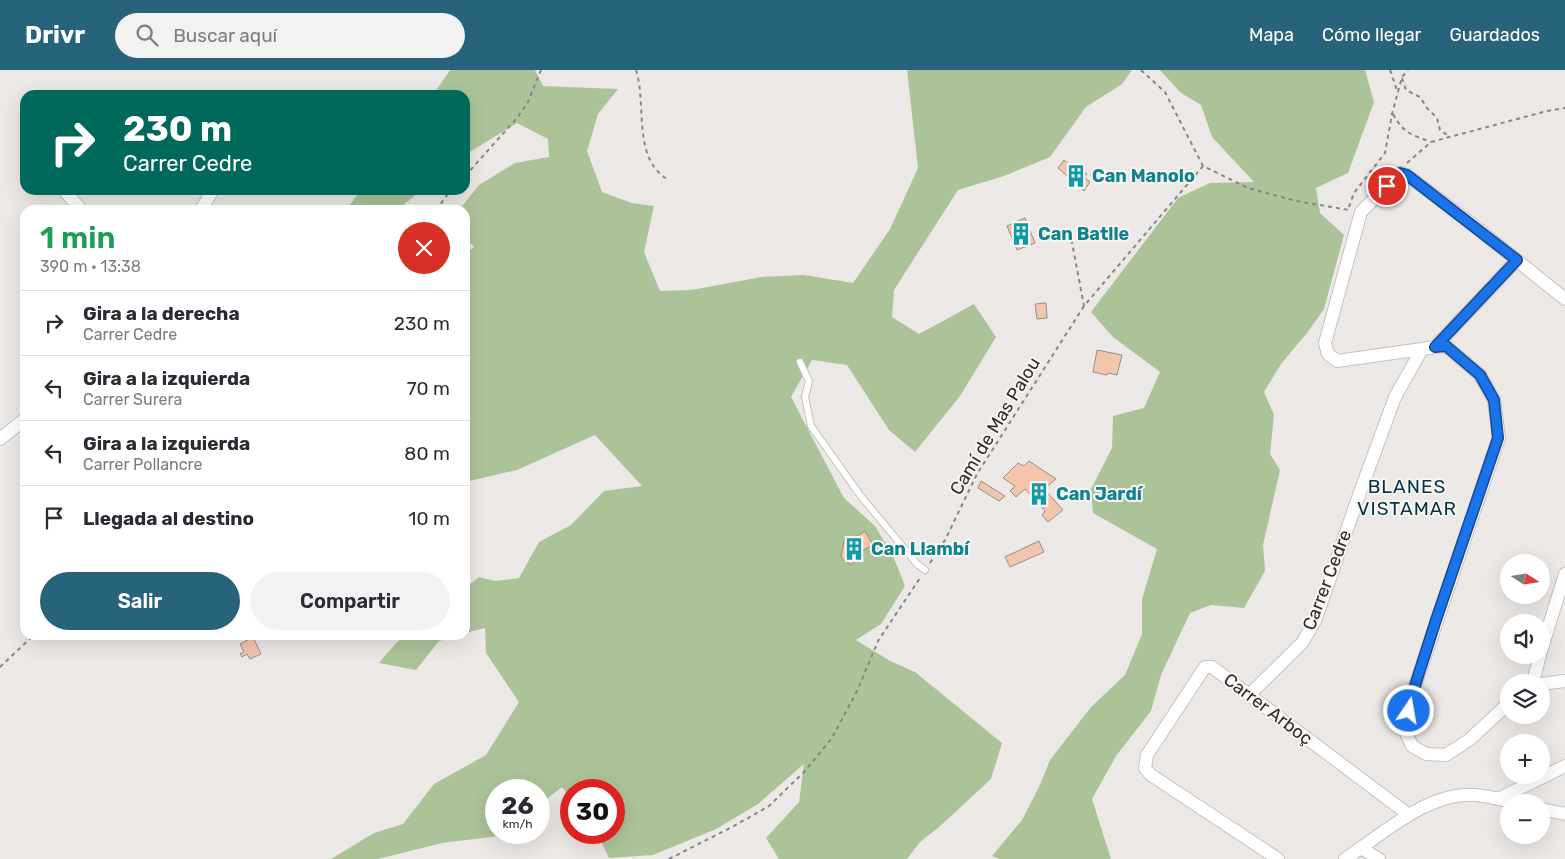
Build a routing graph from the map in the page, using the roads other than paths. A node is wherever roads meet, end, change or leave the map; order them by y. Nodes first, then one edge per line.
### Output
1 (68, 195) edge
2 (77, 205) edge
3 (1517, 260) junction
4 (1565, 299) edge
5 (1435, 347) junction
6 (1422, 349) junction
7 (800, 362) dead end
8 (20, 423) edge
9 (0, 439) edge
10 (925, 570) road end
11 (1565, 574) edge
12 (1550, 622) edge
13 (1565, 681) edge
14 (1550, 683) edge
15 (1249, 695) junction
16 (1500, 711) edge
17 (1565, 766) edge
18 (1498, 799) joint
19 (1550, 811) edge
20 (1565, 814) edge
21 (1409, 815) junction
22 (1362, 848) junction
23 (1278, 859) edge
24 (1345, 859) edge
25 (1379, 859) edge

1 - 2 street
3 - 4 street
3 - 5 street
3 - 6 street
5 - 6 street
5 - 16 street
6 - 15 street, Carrer Cedre
7 - 10 lane
8 - 9 street
11 - 12 street
13 - 14 street
15 - 21 street, Carrer Arboç
15 - 23 street, Carrer Arboç
17 - 18 street
18 - 21 street
19 - 20 street
21 - 22 street
22 - 24 street
22 - 25 street

